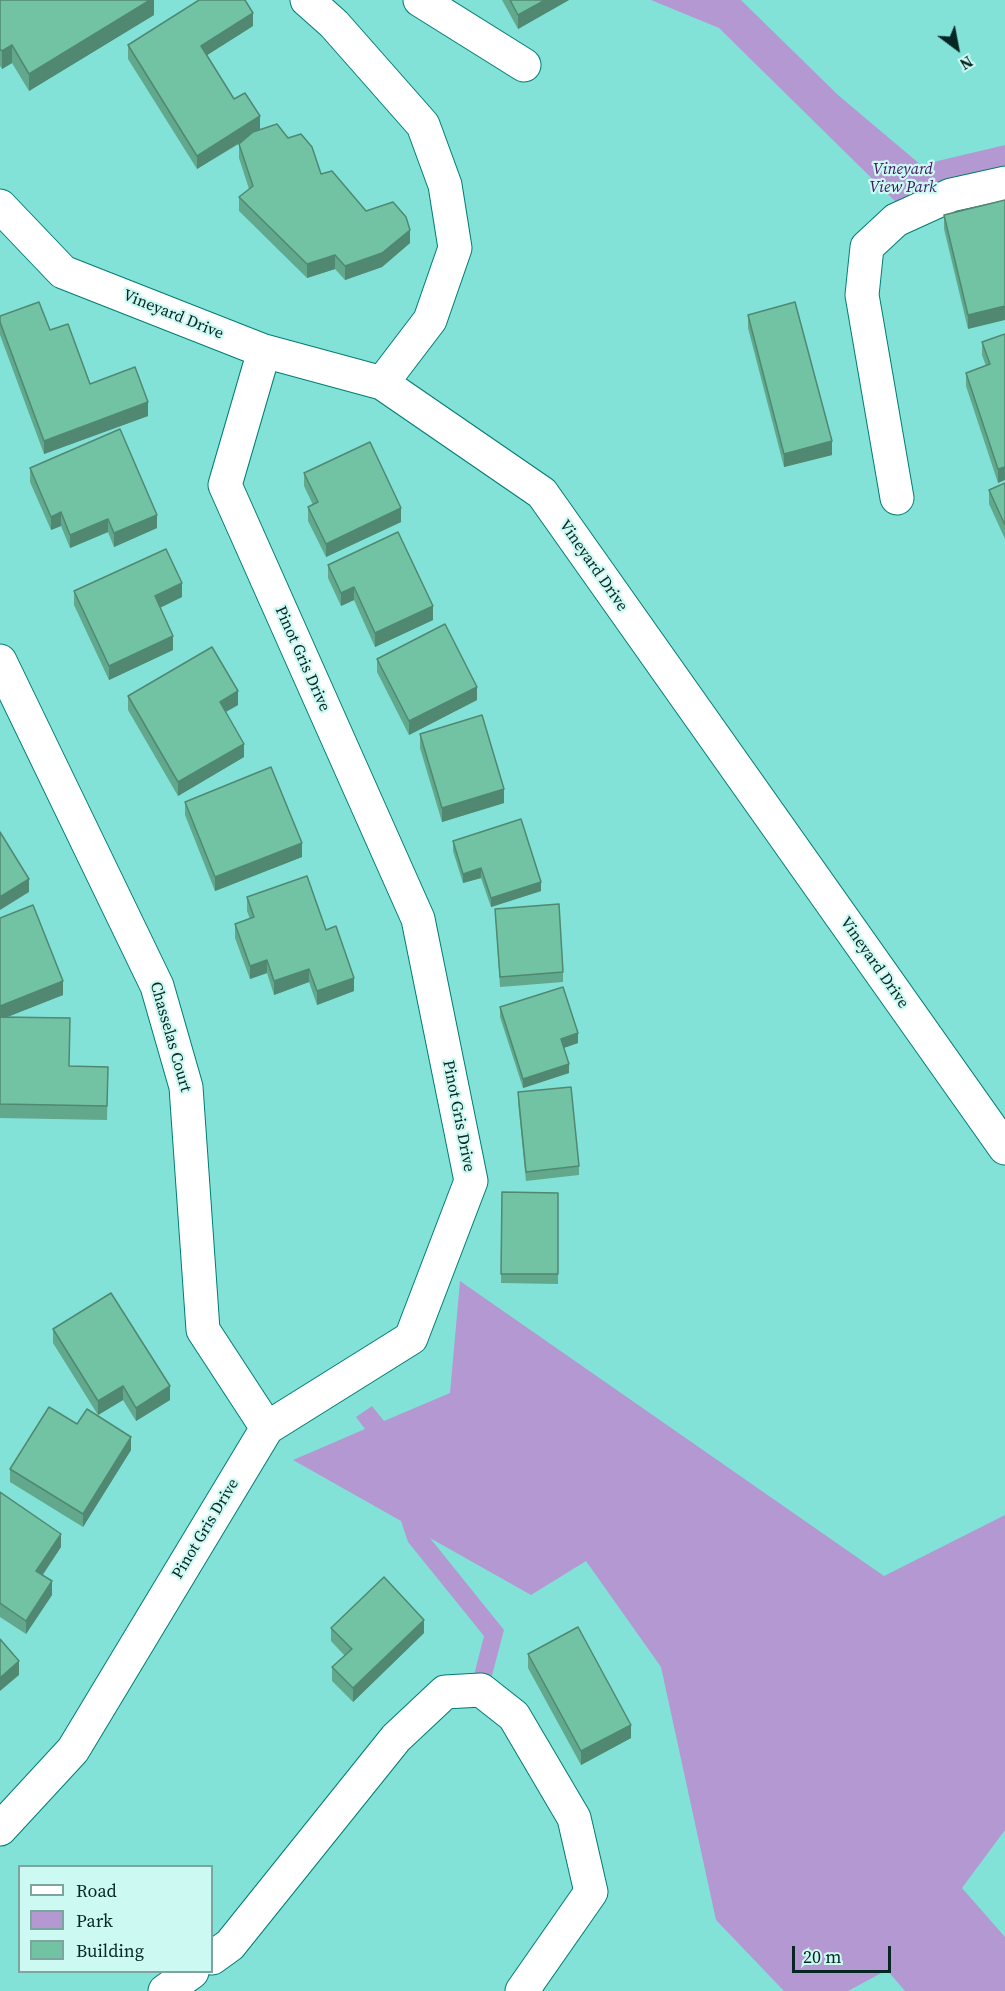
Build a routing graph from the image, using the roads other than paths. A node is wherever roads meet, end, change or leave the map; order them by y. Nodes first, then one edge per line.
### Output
1 (307, 0) edge
2 (420, 0) edge
3 (524, 65) dead end
4 (1005, 183) edge
5 (0, 206) edge
6 (264, 351) junction
7 (382, 383) junction
8 (897, 498) dead end
9 (0, 661) edge
10 (1005, 1148) edge
11 (267, 1428) junction
12 (0, 1829) edge
13 (213, 1957) edge
14 (189, 1973) edge
15 (165, 1991) edge
16 (522, 1991) edge

1 - 7 street
2 - 3 street
4 - 8 street
5 - 6 street, Vineyard Drive
6 - 7 street, Vineyard Drive
6 - 11 street, Pinot Gris Drive
7 - 10 street, Vineyard Drive
9 - 11 street, Chasselas Court
11 - 12 street, Pinot Gris Drive
13 - 16 street
14 - 15 street

